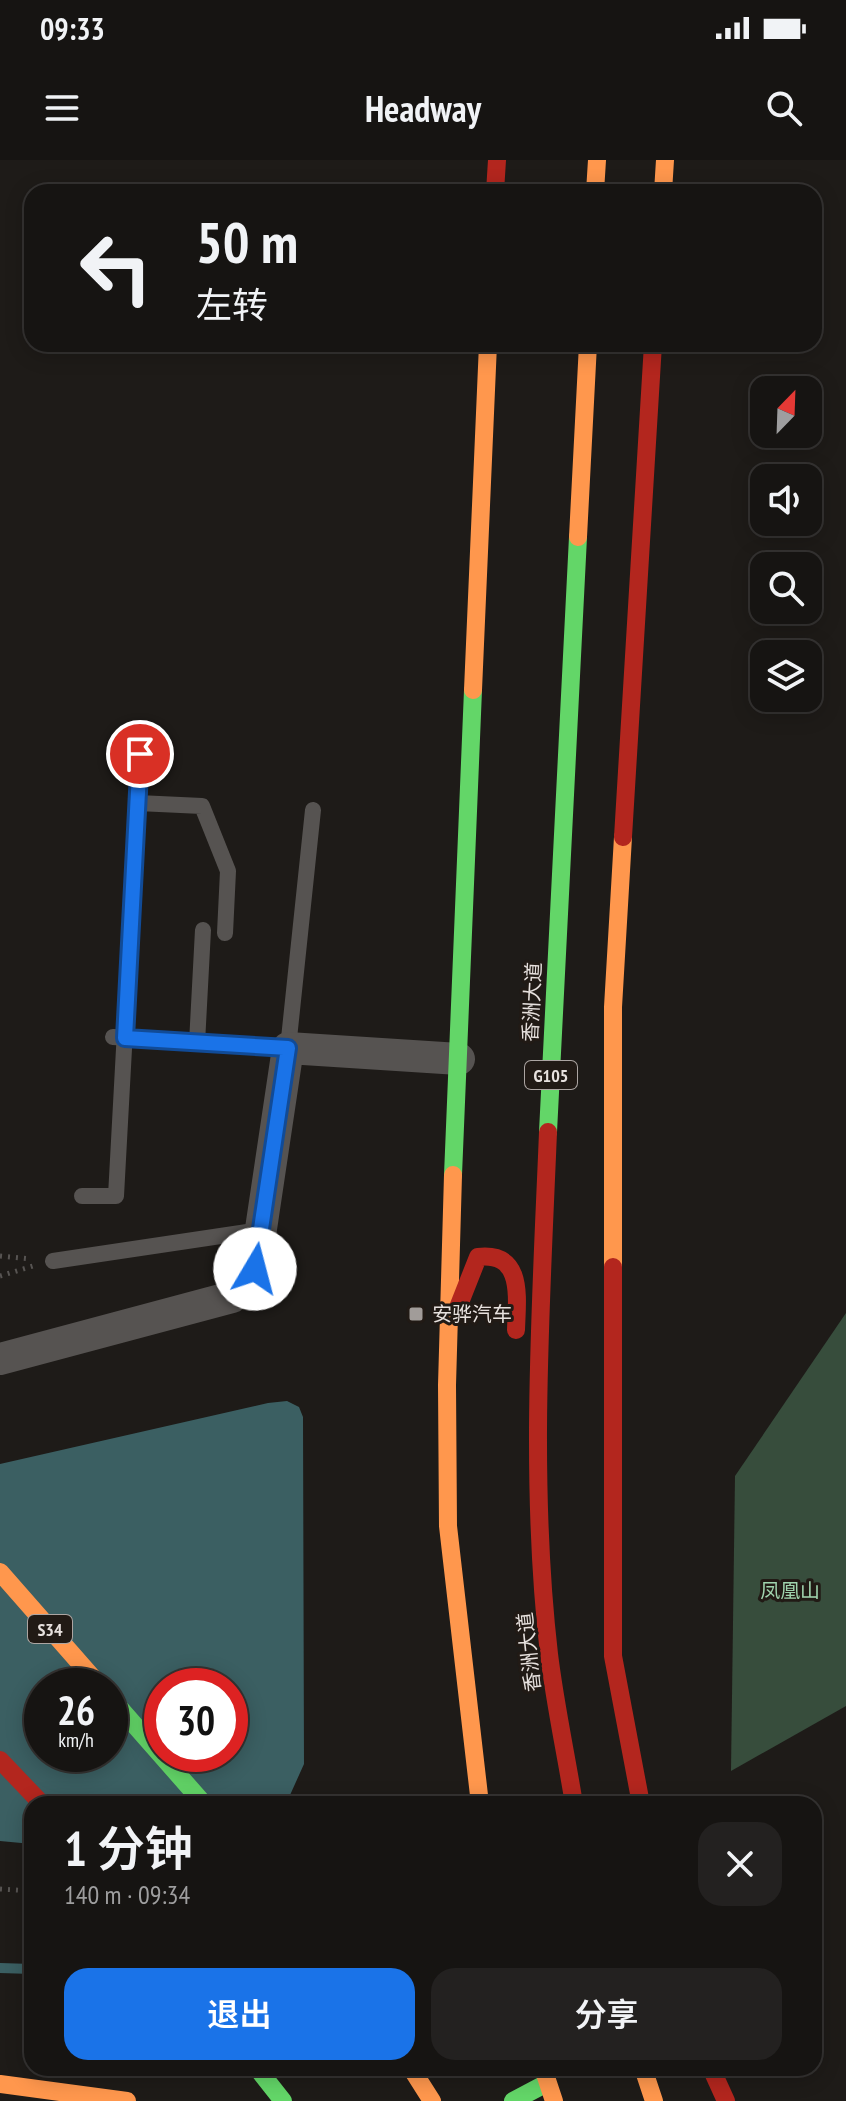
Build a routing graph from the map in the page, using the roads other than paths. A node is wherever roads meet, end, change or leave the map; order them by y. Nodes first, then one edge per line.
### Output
1 (497, 160) edge
2 (597, 160) edge
3 (665, 160) edge
4 (496, 184) edge
5 (596, 184) edge
6 (664, 184) edge
7 (488, 352) edge
8 (588, 352) edge
9 (653, 352) edge
10 (140, 754) dead end
11 (138, 803) junction
12 (313, 810) dead end
13 (203, 930) dead end
14 (225, 933) dead end
15 (119, 1038) junction
16 (197, 1043) junction
17 (288, 1048) junction
18 (459, 1059) junction
19 (82, 1196) dead end
20 (254, 1231) dead end
21 (53, 1261) road end
22 (516, 1341) dead end
23 (448, 1342) junction
24 (0, 1359) edge
25 (522, 1430) dead end
26 (540, 1466) junction
27 (0, 1572) edge
28 (84, 1668) edge
29 (128, 1717) edge
30 (0, 1760) edge
31 (34, 1796) edge
32 (197, 1796) edge
33 (479, 1796) edge
34 (573, 1796) edge
35 (639, 1796) edge
36 (263, 2076) edge
37 (416, 2076) edge
38 (646, 2076) edge
39 (715, 2076) edge
40 (0, 2084) edge
41 (548, 2084) edge
42 (127, 2101) edge
43 (283, 2101) edge
44 (432, 2101) edge
45 (513, 2101) edge
46 (654, 2101) edge
47 (726, 2101) edge

1 - 4 main road
2 - 5 main road
3 - 6 main road
7 - 18 main road
8 - 26 main road, 香洲大道 / G105
9 - 35 main road
10 - 11 lane
11 - 14 lane
11 - 15 lane
12 - 17 lane
13 - 16 lane
15 - 16 lane
15 - 19 lane
16 - 17 lane
17 - 18 street
17 - 24 street
18 - 23 main road
20 - 21 lane
22 - 23 main road
23 - 33 main road
25 - 26 main road
26 - 34 main road, 香洲大道 / G105
27 - 28 main road, S34
29 - 32 main road
30 - 31 main road
36 - 43 main road
37 - 44 main road
38 - 46 main road
39 - 47 main road
40 - 42 main road
41 - 45 main road

